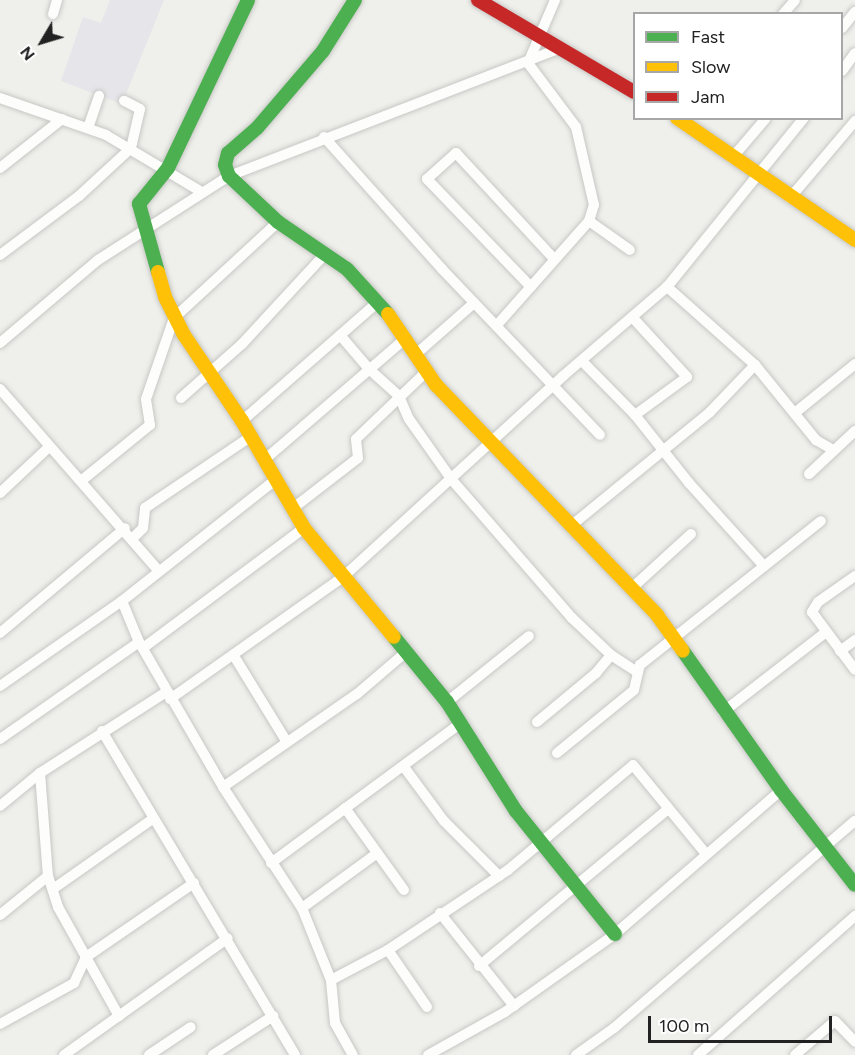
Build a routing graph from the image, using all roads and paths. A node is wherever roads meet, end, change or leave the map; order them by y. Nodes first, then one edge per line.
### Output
1 (57, 0) edge
2 (248, 0) edge
3 (355, 0) edge
4 (478, 0) edge
5 (555, 0) edge
6 (795, 0) edge
7 (785, 12) edge
8 (855, 12) edge
9 (52, 14) dead end
10 (843, 27) edge
11 (537, 37) junction
12 (558, 49) junction
13 (855, 53) edge
14 (528, 63) junction
15 (843, 69) edge
16 (633, 91) edge
17 (99, 96) dead end
18 (0, 98) edge
19 (124, 101) dead end
20 (62, 119) junction
21 (684, 120) edge
22 (763, 120) edge
23 (802, 120) edge
24 (855, 121) edge
25 (88, 128) junction
26 (324, 137) junction
27 (131, 148) junction
28 (732, 158) junction
29 (0, 168) edge
30 (168, 168) junction
31 (229, 176) junction
32 (759, 176) junction
33 (200, 191) junction
34 (790, 198) junction
35 (589, 221) junction
36 (278, 222) junction
37 (144, 229) junction
38 (853, 235) edge
39 (630, 250) dead end
40 (326, 254) junction
41 (0, 255) edge
42 (554, 259) junction
43 (531, 287) junction
44 (667, 287) junction
45 (379, 301) junction
46 (474, 303) junction
47 (174, 318) junction
48 (633, 318) junction
49 (497, 325) junction
50 (340, 335) junction
51 (405, 339) junction
52 (0, 343) edge
53 (415, 355) junction
54 (582, 361) junction
55 (855, 364) edge
56 (755, 365) junction
57 (369, 369) junction
58 (426, 372) junction
59 (209, 373) junction
60 (554, 385) junction
61 (0, 389) edge
62 (399, 396) junction
63 (182, 398) dead end
64 (796, 412) junction
65 (635, 415) junction
66 (242, 421) junction
67 (855, 431) edge
68 (600, 435) dead end
69 (250, 437) junction
70 (491, 445) junction
71 (49, 447) junction
72 (833, 450) junction
73 (662, 451) junction
74 (263, 461) junction
75 (810, 474) dead end
76 (452, 480) junction
77 (81, 481) junction
78 (274, 481) junction
79 (0, 493) edge
80 (292, 509) junction
81 (821, 521) dead end
82 (572, 525) junction
83 (125, 528) junction
84 (304, 528) junction
85 (691, 534) dead end
86 (133, 538) junction
87 (764, 566) junction
88 (158, 570) junction
89 (855, 576) edge
90 (343, 577) junction
91 (632, 588) junction
92 (122, 601) junction
93 (826, 632) junction
94 (0, 633) edge
95 (529, 636) dead end
96 (674, 638) junction
97 (855, 640) edge
98 (141, 645) junction
99 (840, 651) junction
100 (406, 652) junction
101 (611, 655) junction
102 (234, 656) junction
103 (855, 670) edge
104 (636, 671) junction
105 (0, 686) edge
106 (168, 695) junction
107 (447, 702) junction
108 (723, 712) junction
109 (537, 722) dead end
110 (461, 723) junction
111 (102, 731) junction
112 (0, 740) edge
113 (287, 742) junction
114 (557, 753) dead end
115 (404, 767) junction
116 (40, 773) junction
117 (223, 787) junction
118 (781, 790) junction
119 (0, 806) edge
120 (345, 808) junction
121 (668, 809) junction
122 (154, 818) junction
123 (855, 820) edge
124 (541, 841) junction
125 (824, 847) junction
126 (376, 854) junction
127 (706, 854) junction
128 (271, 864) junction
129 (48, 876) junction
130 (499, 876) junction
131 (194, 883) junction
132 (576, 885) junction
133 (855, 885) edge
134 (53, 889) junction
135 (404, 890) dead end
136 (302, 908) junction
137 (440, 913) junction
138 (0, 915) edge
139 (855, 916) edge
140 (615, 934) junction
141 (228, 938) junction
142 (388, 950) junction
143 (86, 957) junction
144 (479, 966) junction
145 (331, 980) junction
146 (514, 1006) junction
147 (427, 1007) dead end
148 (119, 1016) junction
149 (273, 1016) junction
150 (0, 1024) edge
151 (191, 1027) dead end
152 (855, 1042) edge
153 (64, 1055) edge
154 (149, 1055) edge
155 (213, 1055) edge
156 (295, 1055) edge
157 (353, 1055) edge
158 (428, 1055) edge
159 (576, 1055) edge
160 (698, 1055) edge
161 (795, 1055) edge

1 - 9 street
2 - 30 street
3 - 31 street
4 - 11 street
5 - 11 street
6 - 7 street
8 - 10 street
11 - 12 street
11 - 14 street
12 - 14 street
12 - 16 street
13 - 15 street
14 - 26 street
14 - 35 street
17 - 25 street
18 - 20 street
19 - 27 street
20 - 25 street
20 - 29 street
21 - 28 street
22 - 28 street
23 - 32 street
24 - 34 street
25 - 27 street
26 - 31 street
26 - 46 street
27 - 30 street
27 - 41 street
28 - 32 street
30 - 33 street
30 - 37 street
31 - 33 street
31 - 36 street
32 - 34 street
32 - 44 street
33 - 37 street
34 - 38 street
35 - 39 street
35 - 42 street
36 - 40 street
36 - 47 street
37 - 47 street
37 - 52 street
40 - 45 street
40 - 59 street
42 - 43 street
42 - 43 street
43 - 49 street
44 - 48 street
44 - 56 street
45 - 50 street
45 - 51 street
46 - 49 street
46 - 53 street
47 - 59 street
47 - 77 street
48 - 54 street
48 - 65 street
49 - 60 street
50 - 57 street
50 - 66 street
51 - 53 street
51 - 57 street
53 - 58 street
54 - 60 street
54 - 65 street
55 - 64 street
56 - 64 street
56 - 73 street
57 - 62 street
57 - 74 street
58 - 62 street
58 - 70 street
59 - 63 street
59 - 66 street
60 - 68 street
60 - 70 street
61 - 71 street
62 - 76 street
62 - 80 street
64 - 72 street
65 - 73 street
66 - 69 street
67 - 72 street
69 - 74 street
69 - 86 street
70 - 76 street
70 - 82 street
71 - 77 street
71 - 79 street
72 - 75 street
73 - 82 street
73 - 87 street
74 - 78 street
76 - 90 street
76 - 101 street
77 - 83 street
78 - 80 street
78 - 88 street
80 - 84 street
81 - 87 street
82 - 91 street
83 - 86 street
83 - 94 street
84 - 90 street
84 - 98 street
85 - 91 street
86 - 88 street
87 - 96 street
88 - 92 street
89 - 93 street
90 - 100 street
90 - 102 street
91 - 96 street
92 - 98 street
92 - 105 street
93 - 99 street
93 - 108 street
95 - 107 street
96 - 104 street
96 - 108 street
97 - 99 street
98 - 106 street
98 - 112 street
99 - 103 street
100 - 107 street
100 - 113 street
101 - 104 street
101 - 109 street
102 - 106 street
102 - 113 street
104 - 114 street
106 - 111 street
106 - 117 street
107 - 110 street
108 - 118 street
110 - 115 street
110 - 124 street
111 - 116 street
111 - 122 street
113 - 117 street
115 - 120 street
115 - 130 street
116 - 119 street
116 - 129 street
117 - 128 street
118 - 125 street
118 - 127 street
120 - 126 street
120 - 128 street
121 - 124 street
121 - 127 street
121 - 132 street
122 - 131 street
122 - 134 street
123 - 125 street
124 - 130 street
124 - 132 street
125 - 133 street
125 - 159 street
126 - 135 street
126 - 136 street
127 - 140 street
128 - 136 street
129 - 134 street
129 - 138 street
130 - 137 street
131 - 141 street
131 - 143 street
132 - 140 street
132 - 144 street
134 - 143 street
136 - 145 street
137 - 142 street
137 - 144 street
139 - 160 street
140 - 146 street
141 - 148 street
141 - 149 street
142 - 145 street
142 - 147 street
143 - 148 street
143 - 150 street
144 - 146 street
145 - 157 street
146 - 158 street
148 - 153 street
149 - 155 street
149 - 156 street
151 - 154 street
152 - 161 street

